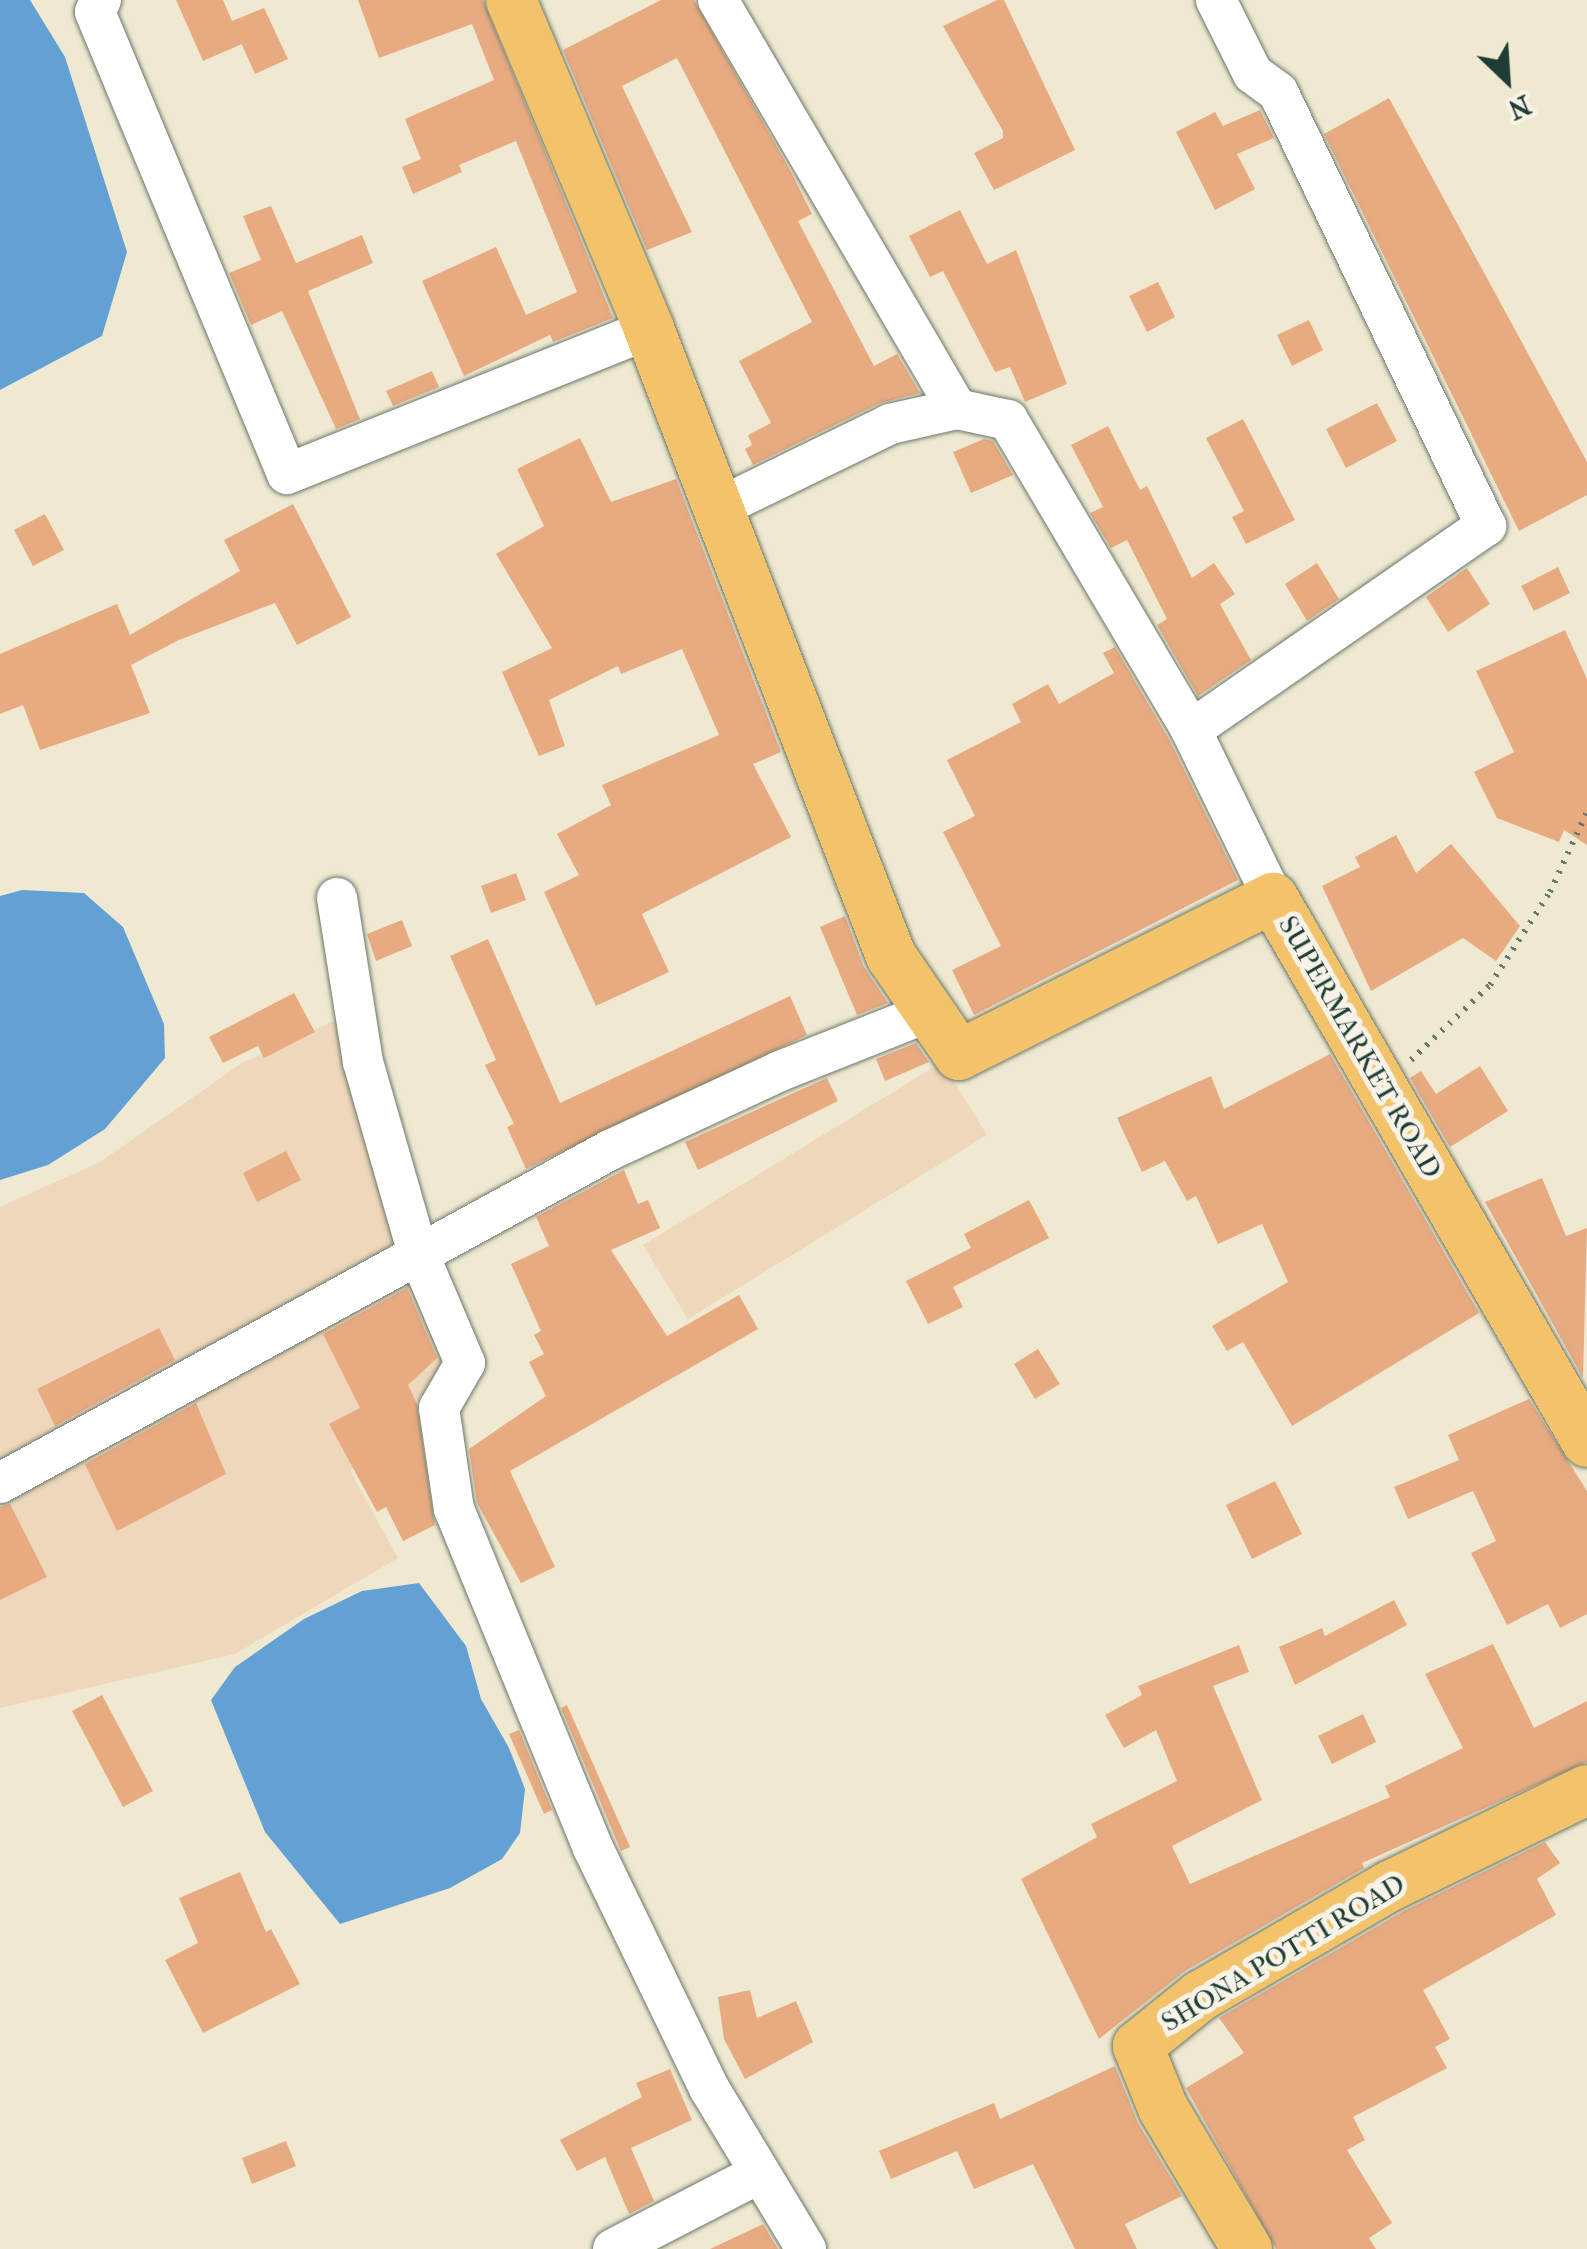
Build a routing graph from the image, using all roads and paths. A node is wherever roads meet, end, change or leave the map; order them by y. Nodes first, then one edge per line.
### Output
1 (100, 0) edge
2 (511, 0) edge
3 (718, 0) edge
4 (1216, 0) edge
5 (649, 329) junction
6 (957, 409) junction
7 (716, 509) junction
8 (1192, 730) junction
9 (1587, 812) edge
10 (337, 898) dead end
11 (1272, 898) junction
12 (929, 1012) junction
13 (1377, 1083) junction
14 (417, 1250) junction
15 (1587, 1442) edge
16 (0, 1483) edge
17 (1587, 1790) edge
18 (760, 2173) junction
19 (612, 2249) edge
20 (806, 2249) edge
21 (1247, 2249) edge

1 - 5 street
2 - 5 main road
3 - 6 street
4 - 8 street
5 - 7 main road
6 - 7 street
6 - 8 street
7 - 12 main road
8 - 11 street
9 - 13 path
10 - 14 street
11 - 12 main road, SUPERMARKET ROAD
11 - 13 main road, SUPERMARKET ROAD
12 - 14 street
13 - 15 main road, SUPERMARKET ROAD
14 - 16 street
14 - 18 street
17 - 21 main road, SHONA POTTI ROAD
18 - 19 street
18 - 20 street

